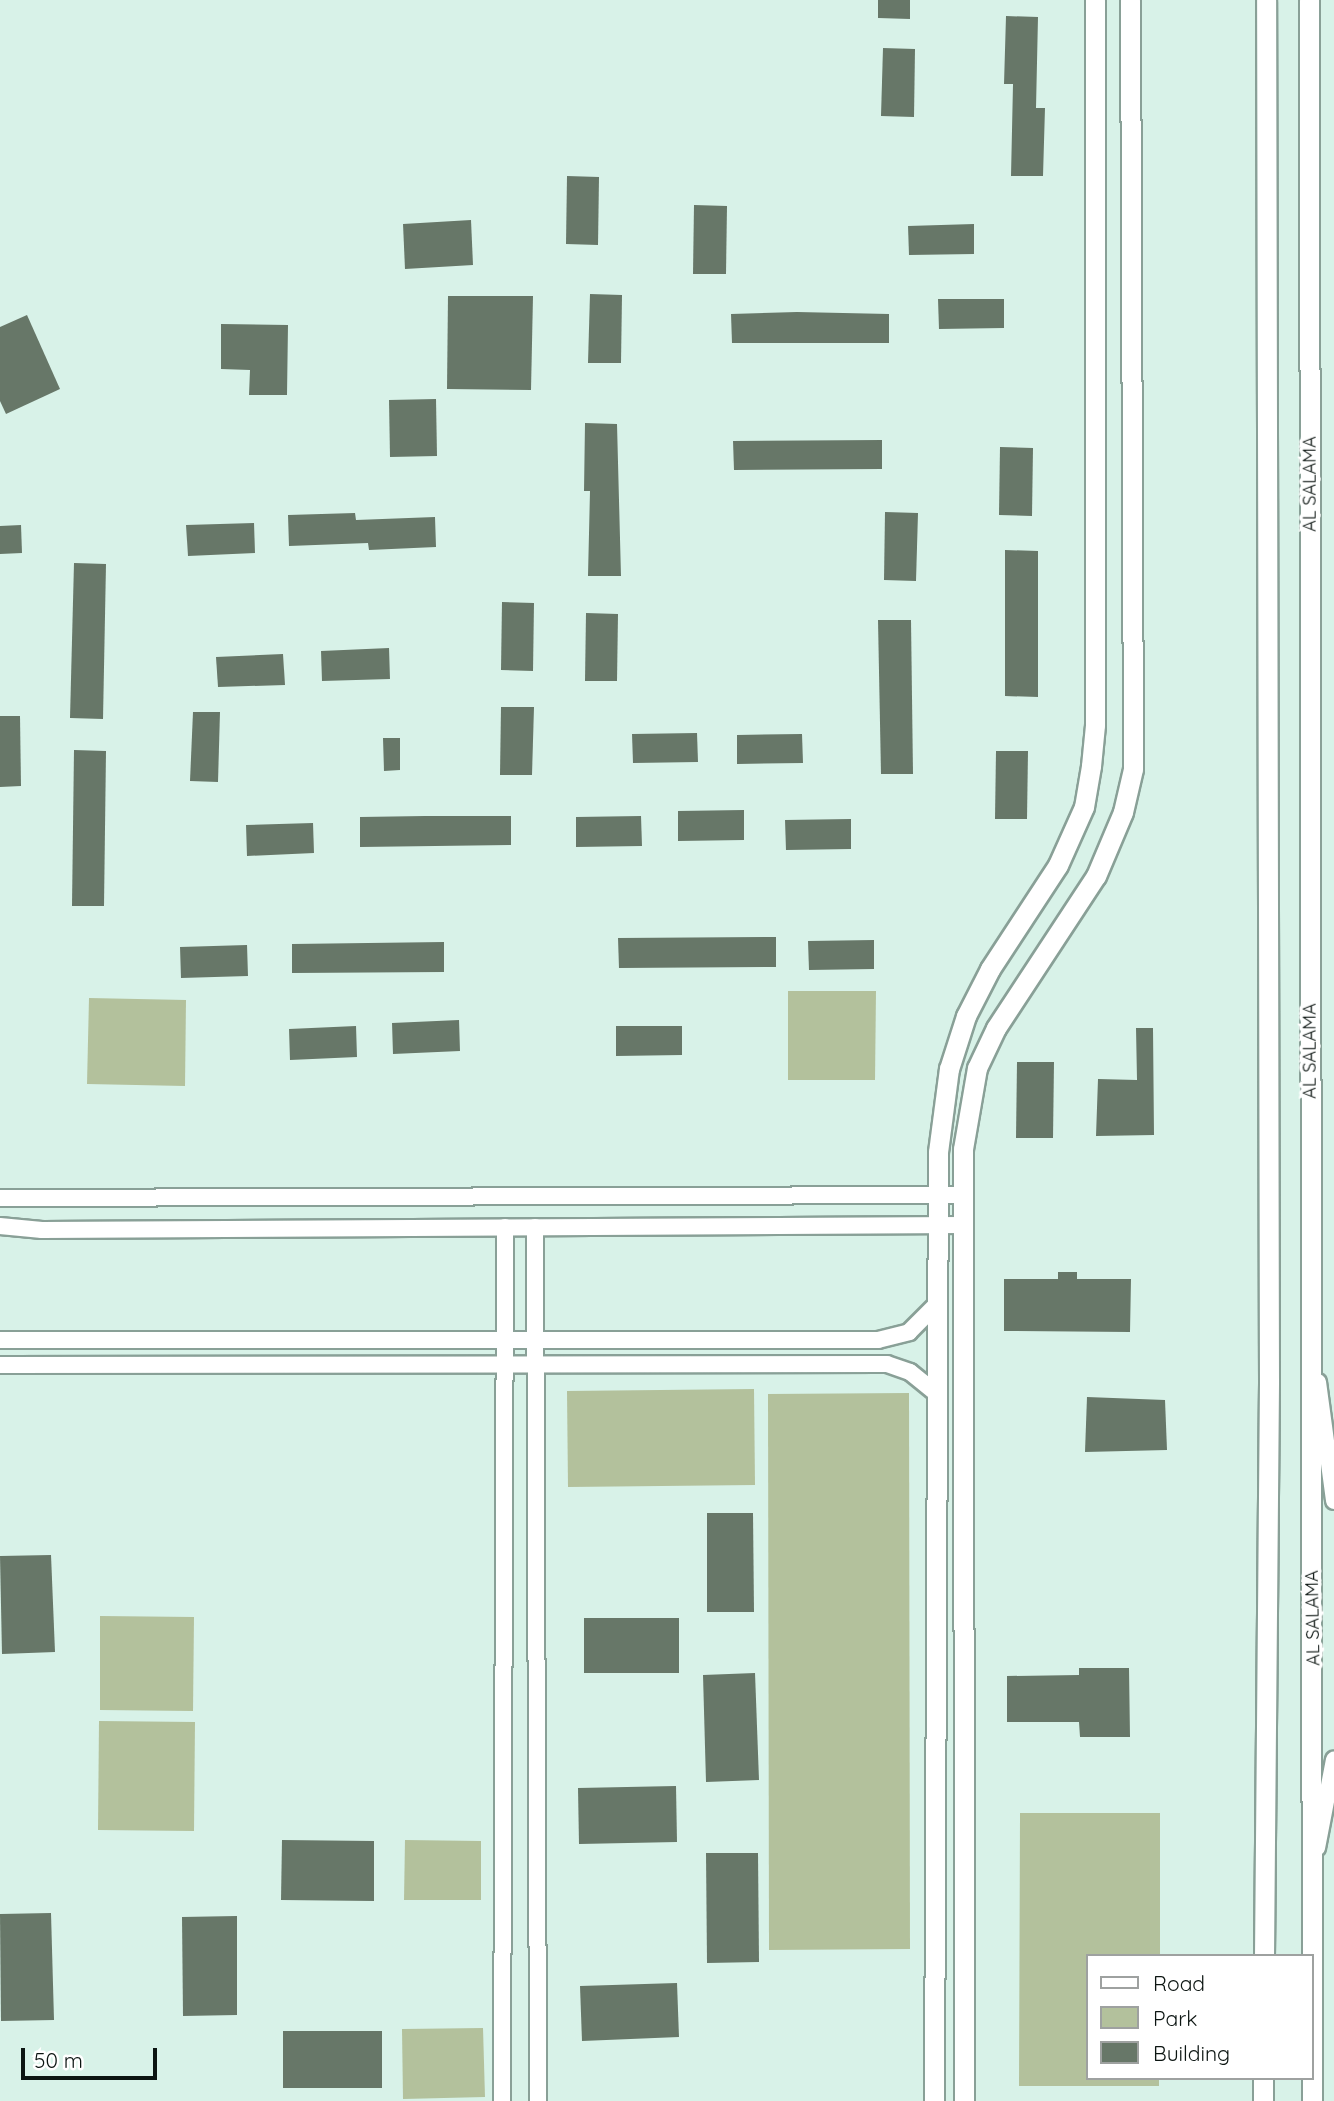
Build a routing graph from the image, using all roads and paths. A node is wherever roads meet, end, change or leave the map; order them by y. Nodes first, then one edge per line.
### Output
1 (1095, 0) edge
2 (1130, 0) edge
3 (1266, 0) edge
4 (1310, 0) edge
5 (938, 1195) junction
6 (963, 1195) junction
7 (0, 1198) edge
8 (938, 1225) junction
9 (963, 1225) junction
10 (0, 1226) edge
11 (505, 1227) junction
12 (535, 1227) junction
13 (937, 1304) junction
14 (1310, 1326) junction
15 (505, 1339) junction
16 (536, 1339) junction
17 (0, 1340) edge
18 (536, 1363) junction
19 (504, 1364) junction
20 (0, 1366) edge
21 (937, 1394) junction
22 (1334, 1501) edge
23 (1334, 1760) edge
24 (1315, 1861) junction
25 (1264, 1954) edge
26 (1313, 2021) edge
27 (1312, 2080) edge
28 (502, 2101) edge
29 (538, 2101) edge
30 (934, 2101) edge
31 (964, 2101) edge
32 (1312, 2101) edge

1 - 5 street
2 - 6 street
3 - 25 street
4 - 14 street, AL SALAMA
5 - 6 street
5 - 7 street
5 - 8 street
6 - 9 street
8 - 9 street
8 - 12 street
8 - 13 street
9 - 31 street
10 - 11 street
11 - 12 street
11 - 15 street
12 - 16 street
13 - 16 street
13 - 21 street
14 - 22 street
14 - 24 street, AL SALAMA
15 - 16 street
15 - 17 street
15 - 19 street
16 - 18 street
18 - 19 street
18 - 21 street
18 - 29 street
19 - 20 street
19 - 28 street
21 - 30 street
23 - 24 street
24 - 26 street, AL SALAMA
27 - 32 street, AL SALAMA

